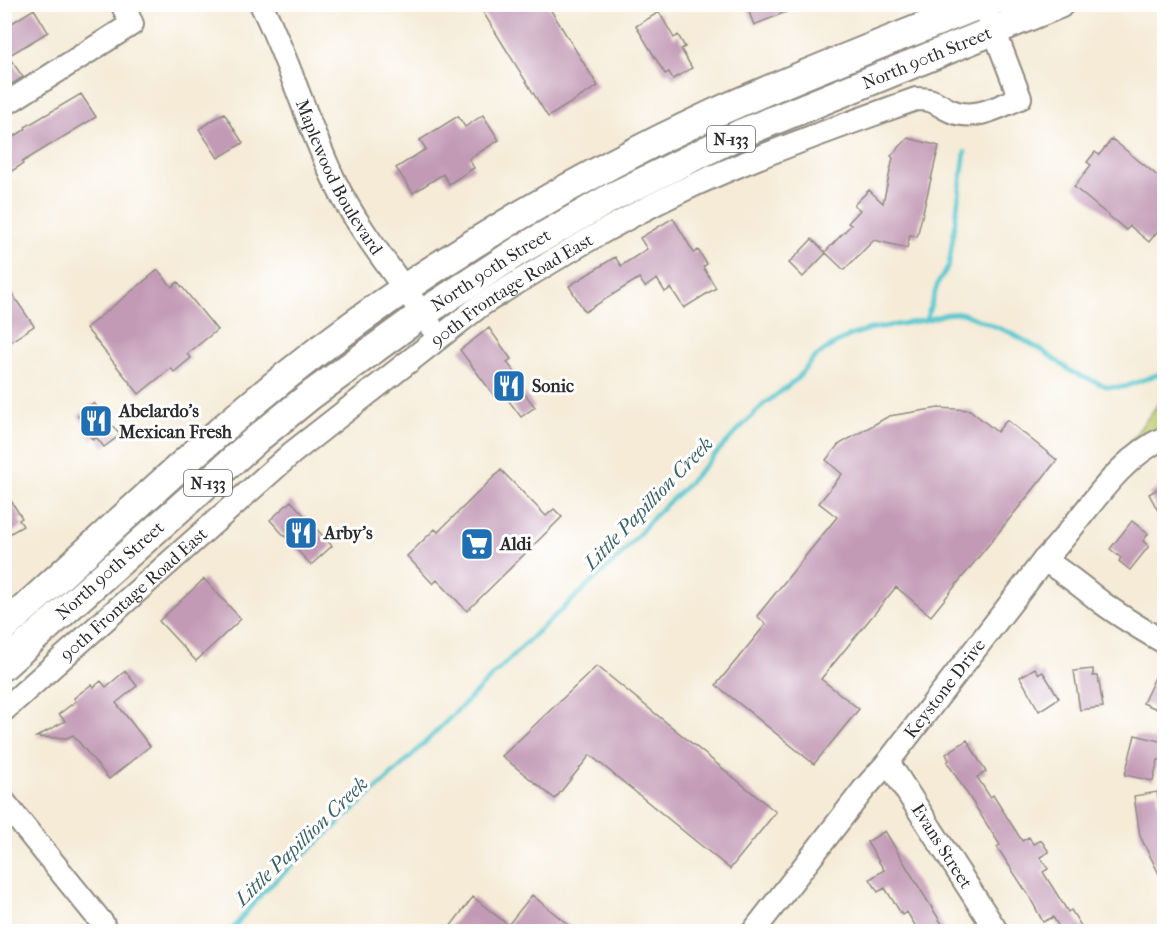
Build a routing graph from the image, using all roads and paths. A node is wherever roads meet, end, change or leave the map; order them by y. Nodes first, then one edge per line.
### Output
1 (122, 4) edge
2 (261, 4) edge
3 (982, 4) edge
4 (1059, 4) edge
5 (994, 31) junction
6 (4, 105) edge
7 (405, 289) junction
8 (422, 314) junction
9 (438, 338) junction
10 (1164, 438) edge
11 (1044, 560) junction
12 (4, 627) edge
13 (1164, 642) edge
14 (4, 665) edge
15 (4, 710) edge
16 (888, 762) junction
17 (4, 802) edge
18 (103, 924) dead end
19 (753, 932) edge
20 (997, 932) edge

1 - 6 street
2 - 7 street, Maplewood Boulevard
3 - 5 street, 90th Frontage Road East
3 - 7 main road, North 90th Street / N-133
4 - 5 main road, North 90th Street / N-133
5 - 8 main road, North 90th Street / N-133
5 - 9 street, 90th Frontage Road East
7 - 8 street, Maplewood Boulevard
7 - 12 main road, North 90th Street / N-133
8 - 9 street, Maplewood Boulevard
8 - 14 main road, North 90th Street / N-133
9 - 15 street, 90th Frontage Road East
10 - 11 street, Keystone Drive
11 - 13 street
11 - 16 street, Keystone Drive
16 - 19 street, Keystone Drive
16 - 20 street, Evans Street
17 - 18 street

